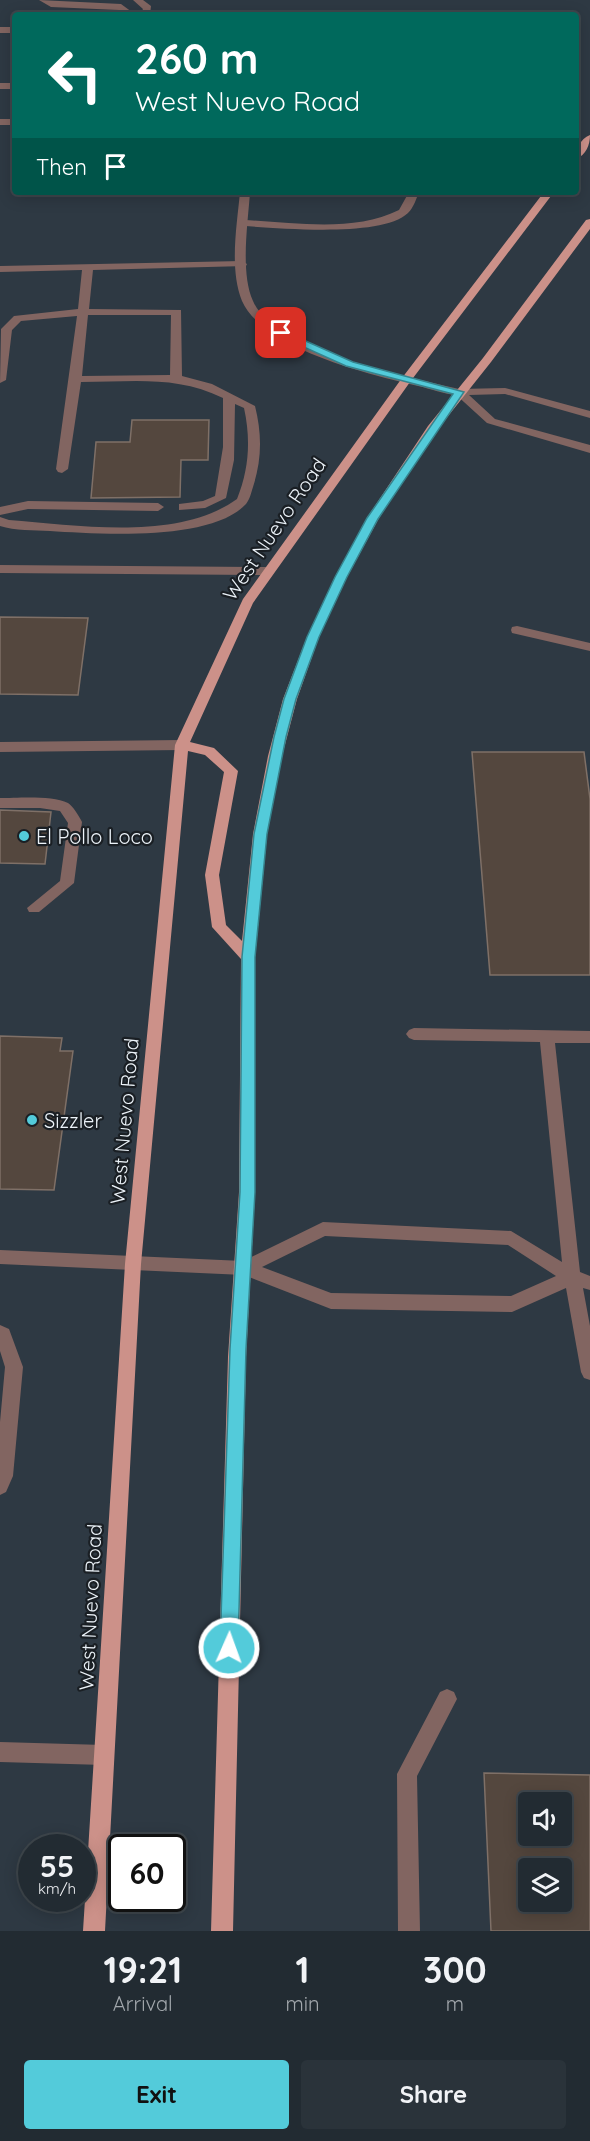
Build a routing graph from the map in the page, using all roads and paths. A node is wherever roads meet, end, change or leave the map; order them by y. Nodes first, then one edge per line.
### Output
1 (43, 0) edge
2 (137, 0) edge
3 (127, 12) edge
4 (146, 12) edge
5 (590, 138) edge
6 (579, 152) edge
7 (246, 195) edge
8 (413, 195) edge
9 (547, 195) edge
10 (590, 222) edge
11 (243, 224) junction
12 (242, 264) junction
13 (88, 267) junction
14 (0, 269) edge
15 (83, 312) junction
16 (176, 378) junction
17 (76, 379) junction
18 (0, 380) edge
19 (406, 380) junction
20 (459, 392) junction
21 (229, 396) junction
22 (590, 415) edge
23 (590, 449) edge
24 (62, 469) dead end
25 (158, 507) dead end
26 (183, 507) dead end
27 (0, 511) edge
28 (0, 521) edge
29 (0, 569) edge
30 (269, 571) junction
31 (518, 630) dead end
32 (590, 647) edge
33 (182, 745) junction
34 (0, 747) edge
35 (0, 802) edge
36 (34, 908) dead end
37 (248, 957) junction
38 (414, 1034) dead end
39 (547, 1037) junction
40 (590, 1037) edge
41 (0, 1257) edge
42 (133, 1264) junction
43 (244, 1268) junction
44 (572, 1277) junction
45 (590, 1282) edge
46 (0, 1333) edge
47 (590, 1372) edge
48 (0, 1486) edge
49 (447, 1699) dead end
50 (0, 1752) edge
51 (104, 1755) junction
52 (94, 1931) edge
53 (222, 1931) edge
54 (409, 1931) edge

1 - 3 street
2 - 4 street
5 - 6 main road
7 - 11 street
8 - 11 street
9 - 19 main road, West Nuevo Road
10 - 20 main road
11 - 12 street
12 - 13 street
12 - 19 street
13 - 14 street
13 - 15 street
15 - 16 street
15 - 17 street
15 - 18 street
16 - 17 street
16 - 21 street
17 - 24 street
19 - 20 street
19 - 30 main road, West Nuevo Road
20 - 22 street
20 - 23 street
20 - 37 main road
21 - 26 street
21 - 28 street
25 - 27 street
29 - 30 street
30 - 33 main road, West Nuevo Road
31 - 32 street
33 - 34 street
33 - 37 main road
33 - 42 main road, West Nuevo Road
35 - 36 street
37 - 43 main road
38 - 39 street
39 - 40 street
39 - 44 street
41 - 42 street
42 - 43 street
42 - 51 main road, West Nuevo Road
43 - 44 street
43 - 44 street
43 - 53 main road
44 - 45 street
44 - 47 street
46 - 48 street
49 - 54 street
50 - 51 street
51 - 52 main road, West Nuevo Road

